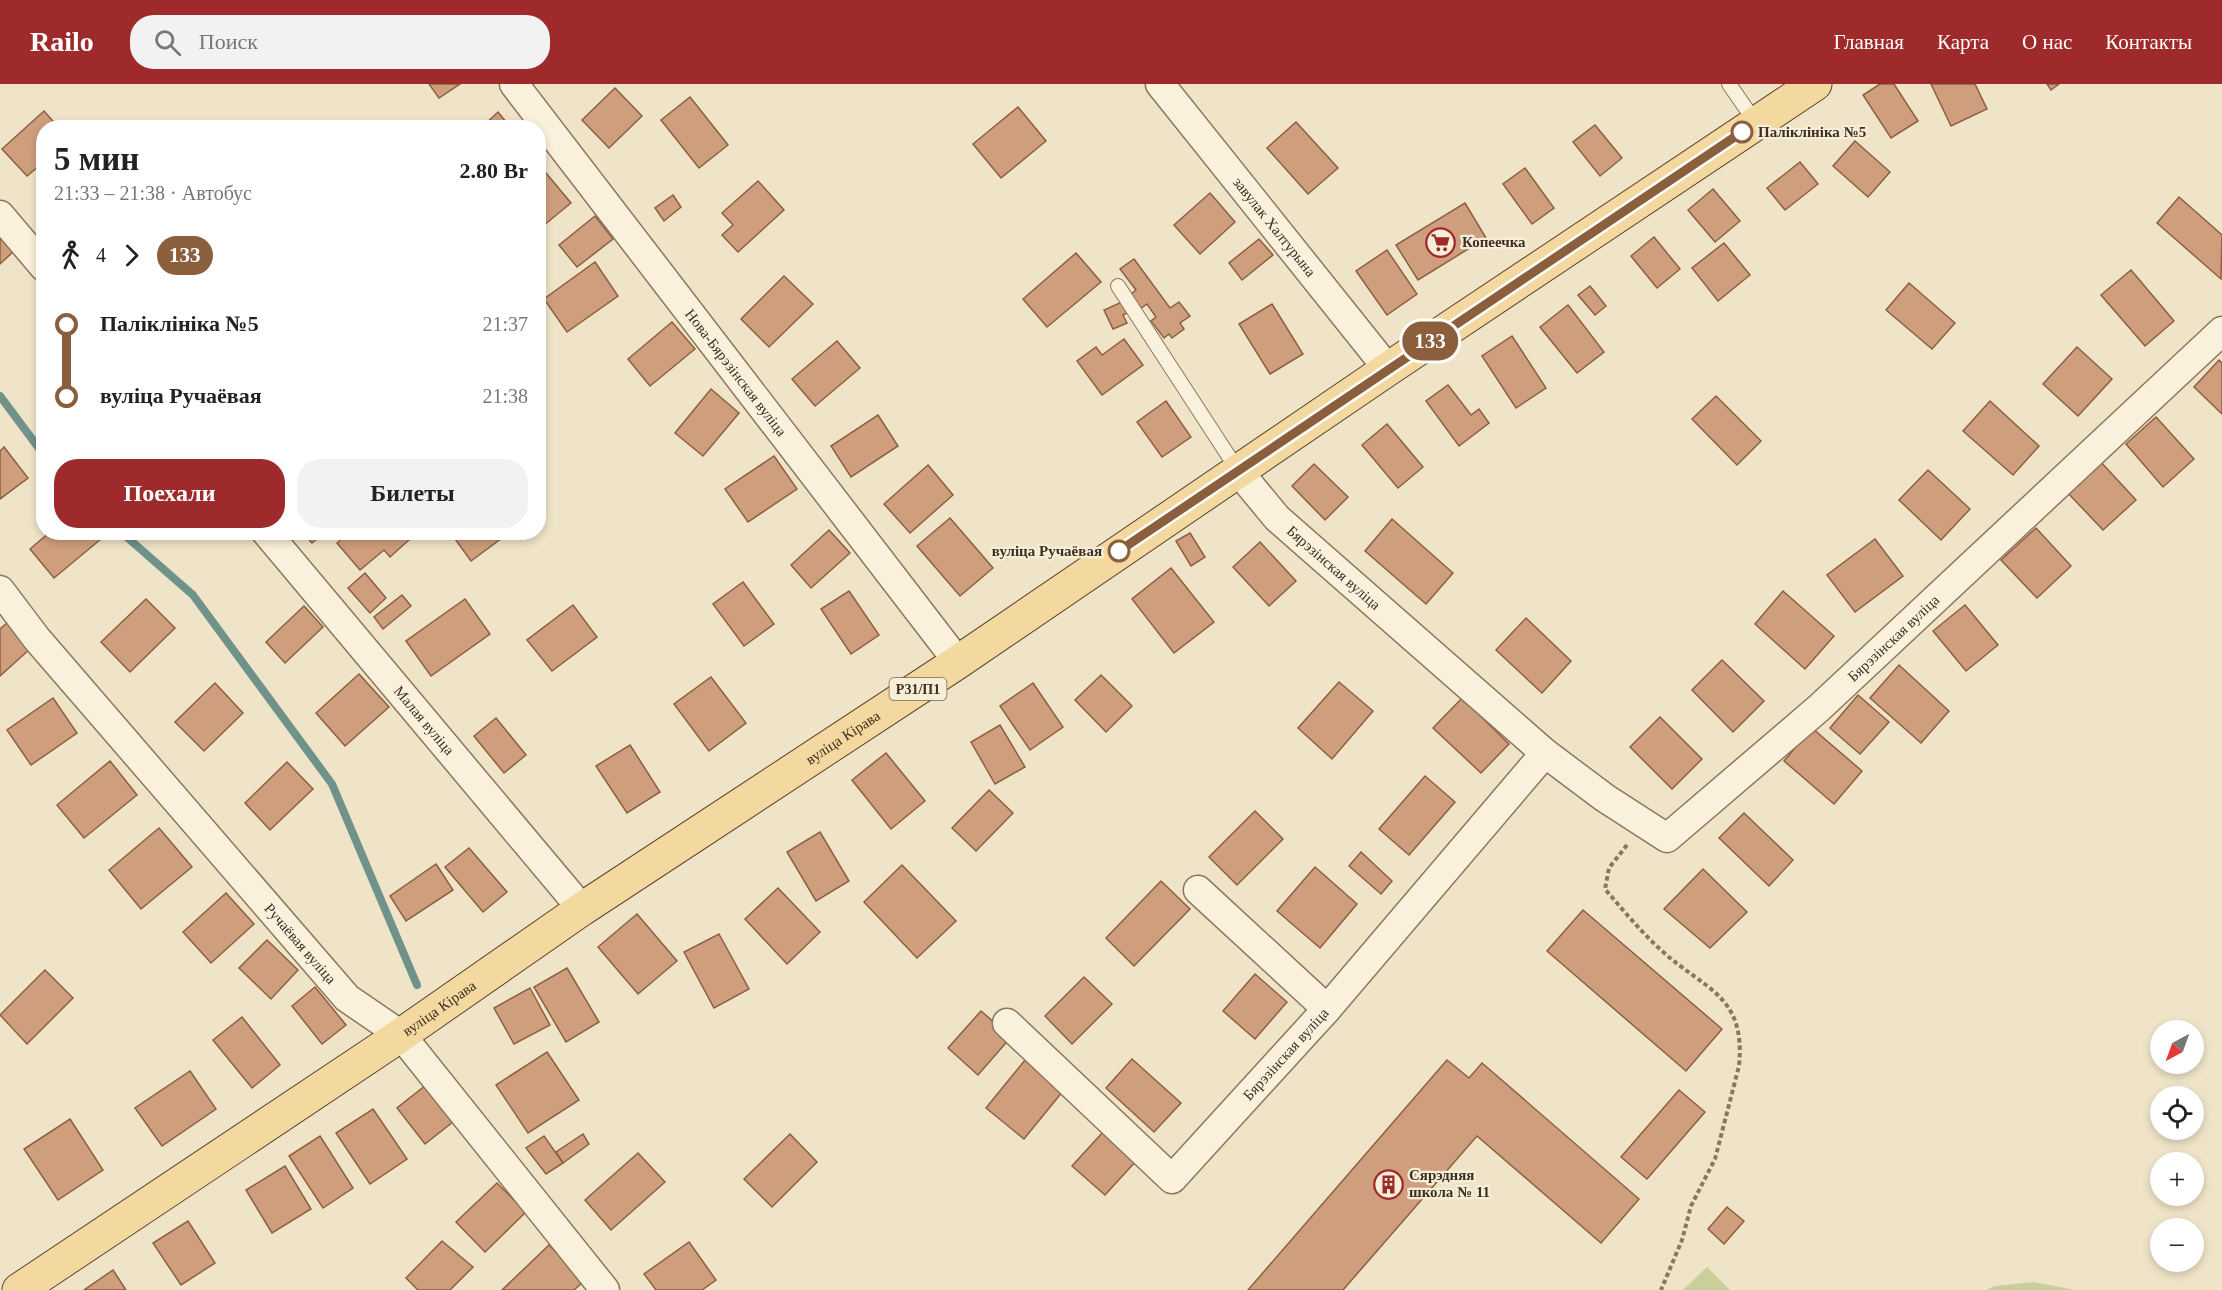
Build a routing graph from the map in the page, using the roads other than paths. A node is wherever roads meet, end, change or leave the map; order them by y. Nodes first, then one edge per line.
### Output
1 (514, 84) edge
2 (1160, 84) edge
3 (1729, 84) edge
4 (1815, 84) edge
5 (542, 120) edge
6 (1756, 123) junction
7 (546, 126) edge
8 (0, 215) edge
9 (36, 258) edge
10 (1118, 286) dead end
11 (2222, 331) edge
12 (1388, 369) junction
13 (1239, 471) junction
14 (273, 540) edge
15 (0, 590) edge
16 (958, 662) junction
17 (1545, 753) junction
18 (1198, 890) dead end
19 (582, 909) junction
20 (1327, 1008) junction
21 (1007, 1023) dead end
22 (401, 1035) junction
23 (19, 1290) edge
24 (605, 1290) edge

1 - 5 street, Нова-Бярэзінская вуліца
2 - 12 street, завулак Халтурына
3 - 6 lane
4 - 6 main road, вуліца Кірава / Р31/П1
6 - 12 main road, вуліца Кірава / Р31/П1
7 - 16 street, Нова-Бярэзінская вуліца
8 - 9 street
10 - 13 lane
11 - 17 street, Бярэзінская вуліца
12 - 13 main road, вуліца Кірава / Р31/П1
13 - 16 main road, вуліца Кірава / Р31/П1
13 - 17 street, Бярэзінская вуліца
14 - 19 street, Малая вуліца
15 - 22 street, Ручаёвая вуліца
16 - 19 main road, вуліца Кірава / Р31/П1
17 - 20 street, Бярэзінская вуліца
18 - 20 street
19 - 22 main road, вуліца Кірава / Р31/П1
20 - 21 street, Бярэзінская вуліца
22 - 23 main road, вуліца Кірава / Р31/П1
22 - 24 street, Ручаёвая вуліца

